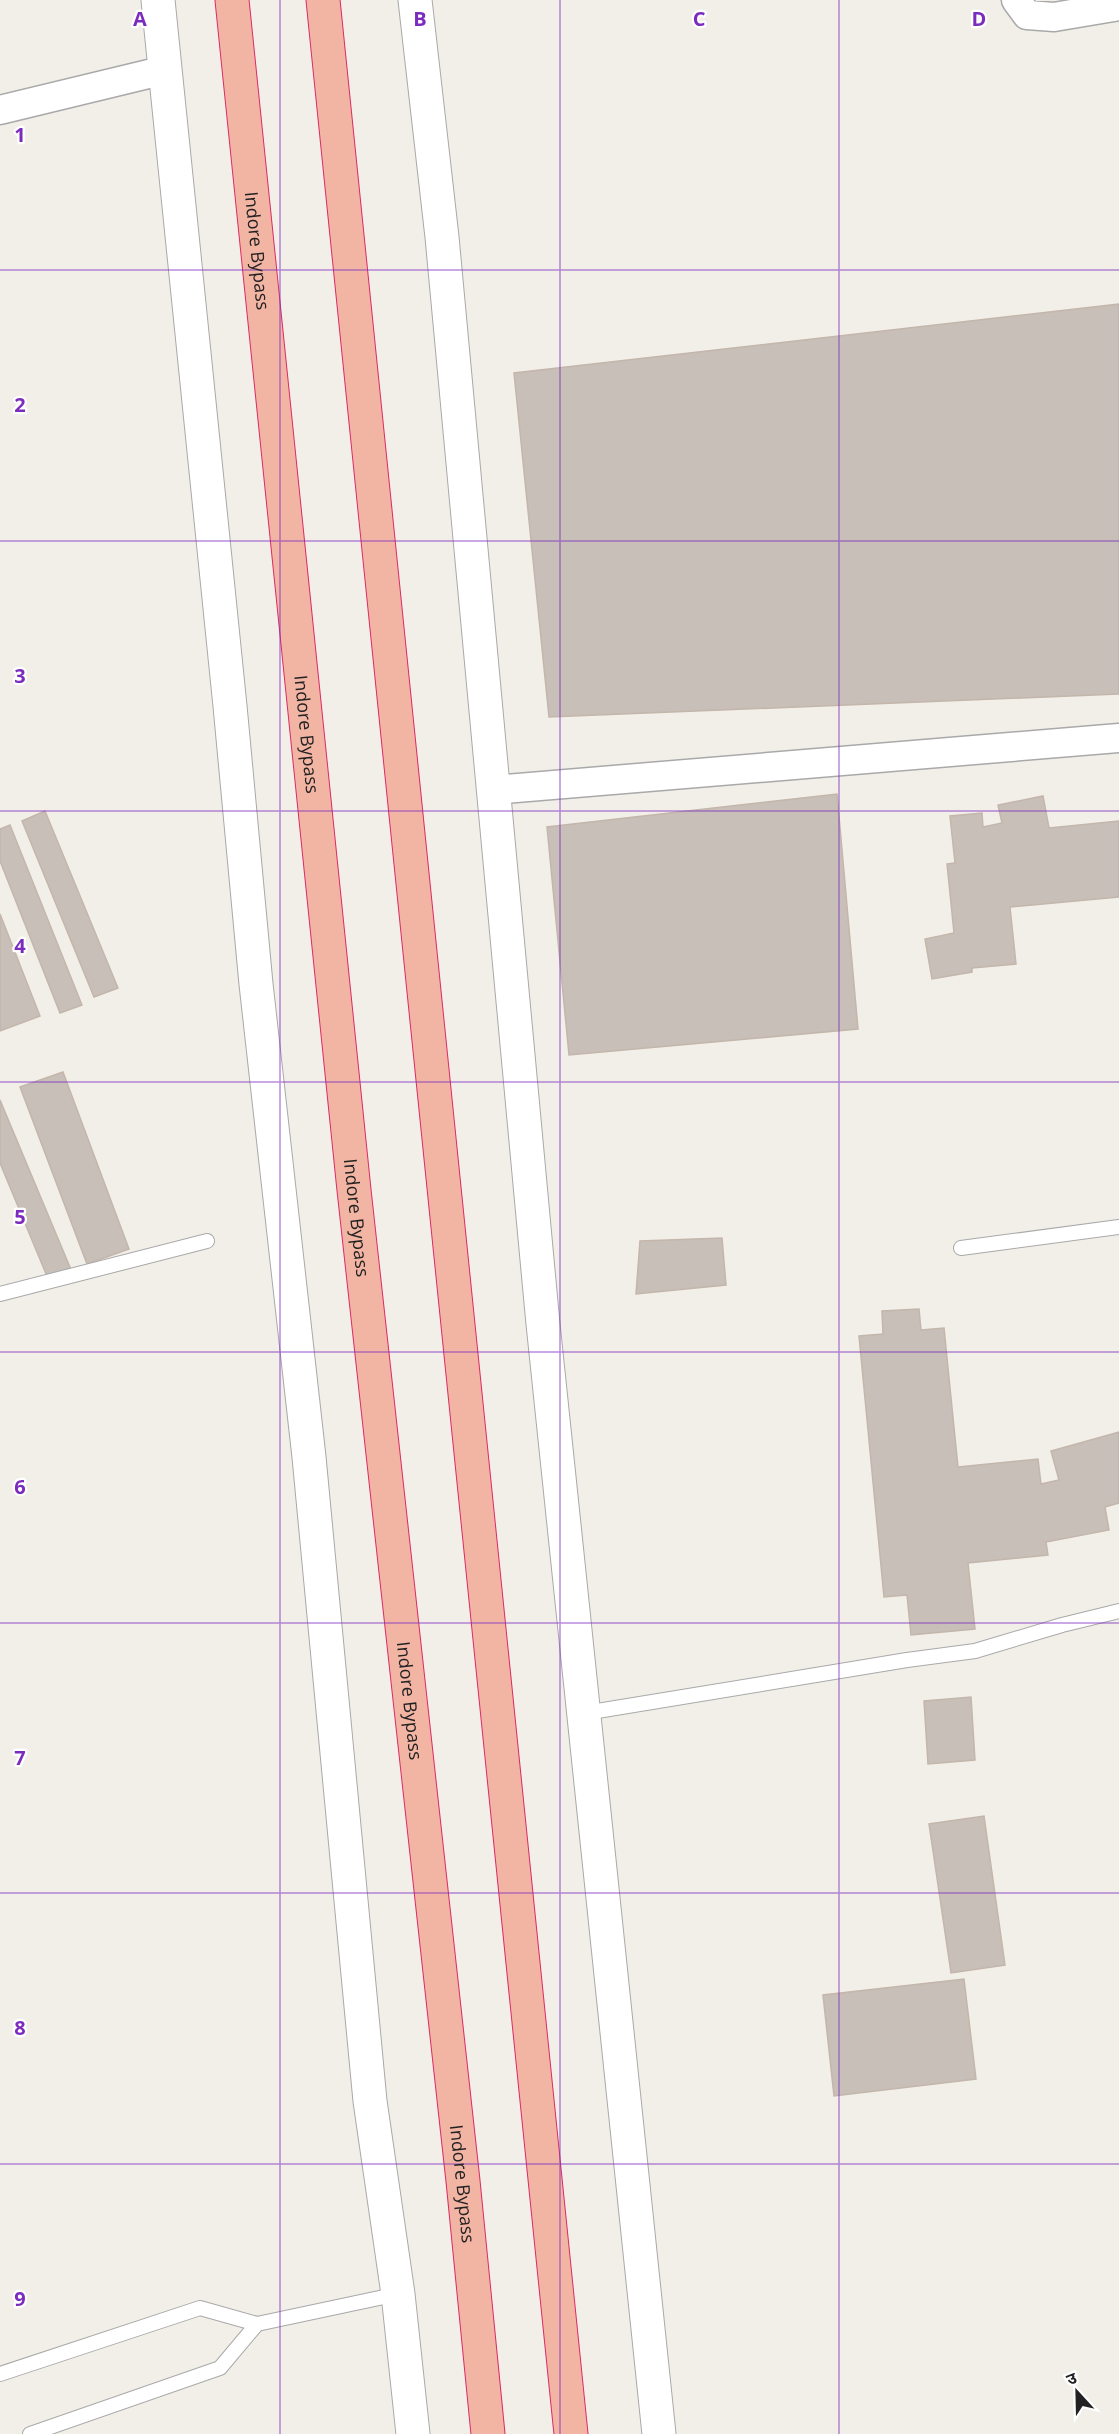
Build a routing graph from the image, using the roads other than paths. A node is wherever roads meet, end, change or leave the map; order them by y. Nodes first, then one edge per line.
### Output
1 (158, 0) edge
2 (232, 0) edge
3 (323, 0) edge
4 (415, 0) edge
5 (1016, 0) edge
6 (1119, 6) edge
7 (165, 70) junction
8 (0, 110) edge
9 (1119, 738) edge
10 (493, 790) junction
11 (1119, 1227) edge
12 (207, 1241) dead end
13 (961, 1248) dead end
14 (0, 1294) edge
15 (1119, 1611) edge
16 (585, 1713) junction
17 (398, 2294) junction
18 (256, 2324) junction
19 (0, 2374) edge
20 (30, 2434) edge
21 (413, 2434) edge
22 (488, 2434) edge
23 (571, 2434) edge
24 (659, 2434) edge

1 - 7 street
2 - 22 highway, Indore Bypass
3 - 23 highway
4 - 10 street
5 - 6 street
7 - 8 street
7 - 17 street
9 - 10 street
10 - 16 street
11 - 13 lane
12 - 14 lane
15 - 16 lane
16 - 24 street
17 - 18 lane
17 - 21 street
18 - 19 lane
18 - 20 lane

